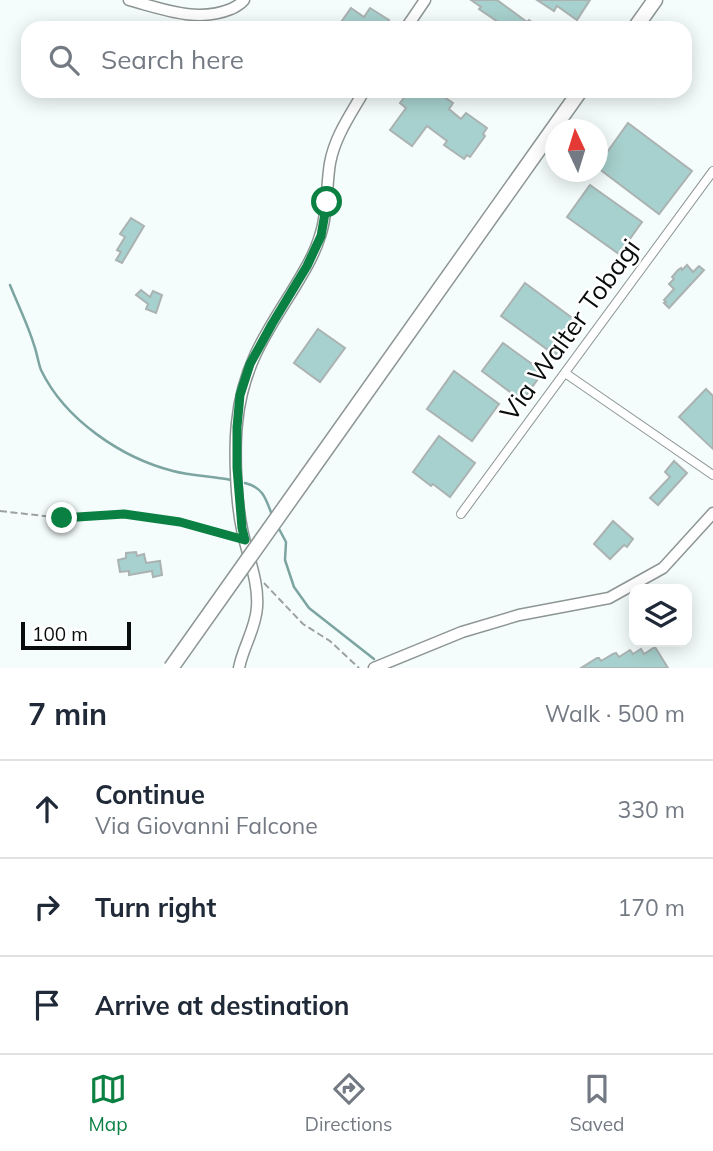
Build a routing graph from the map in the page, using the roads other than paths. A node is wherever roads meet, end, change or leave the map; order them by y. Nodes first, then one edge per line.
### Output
1 (129, 0) edge
2 (244, 0) edge
3 (425, 0) edge
4 (644, 0) edge
5 (654, 0) edge
6 (411, 21) edge
7 (629, 21) edge
8 (640, 21) edge
9 (360, 98) edge
10 (575, 98) edge
11 (585, 98) edge
12 (571, 119) edge
13 (545, 154) edge
14 (713, 171) edge
15 (565, 373) junction
16 (713, 475) edge
17 (311, 477) junction
18 (713, 513) edge
19 (461, 514) dead end
20 (171, 668) edge
21 (182, 668) edge
22 (239, 668) edge
23 (374, 668) edge

1 - 2 street
3 - 6 street
4 - 7 highway
5 - 8 highway
9 - 22 street
10 - 17 highway
11 - 12 highway
13 - 17 highway
14 - 15 street, Via Walter Tobagi
15 - 16 street
15 - 19 street, Via Walter Tobagi
17 - 20 highway, bridge
17 - 21 highway
18 - 23 street

